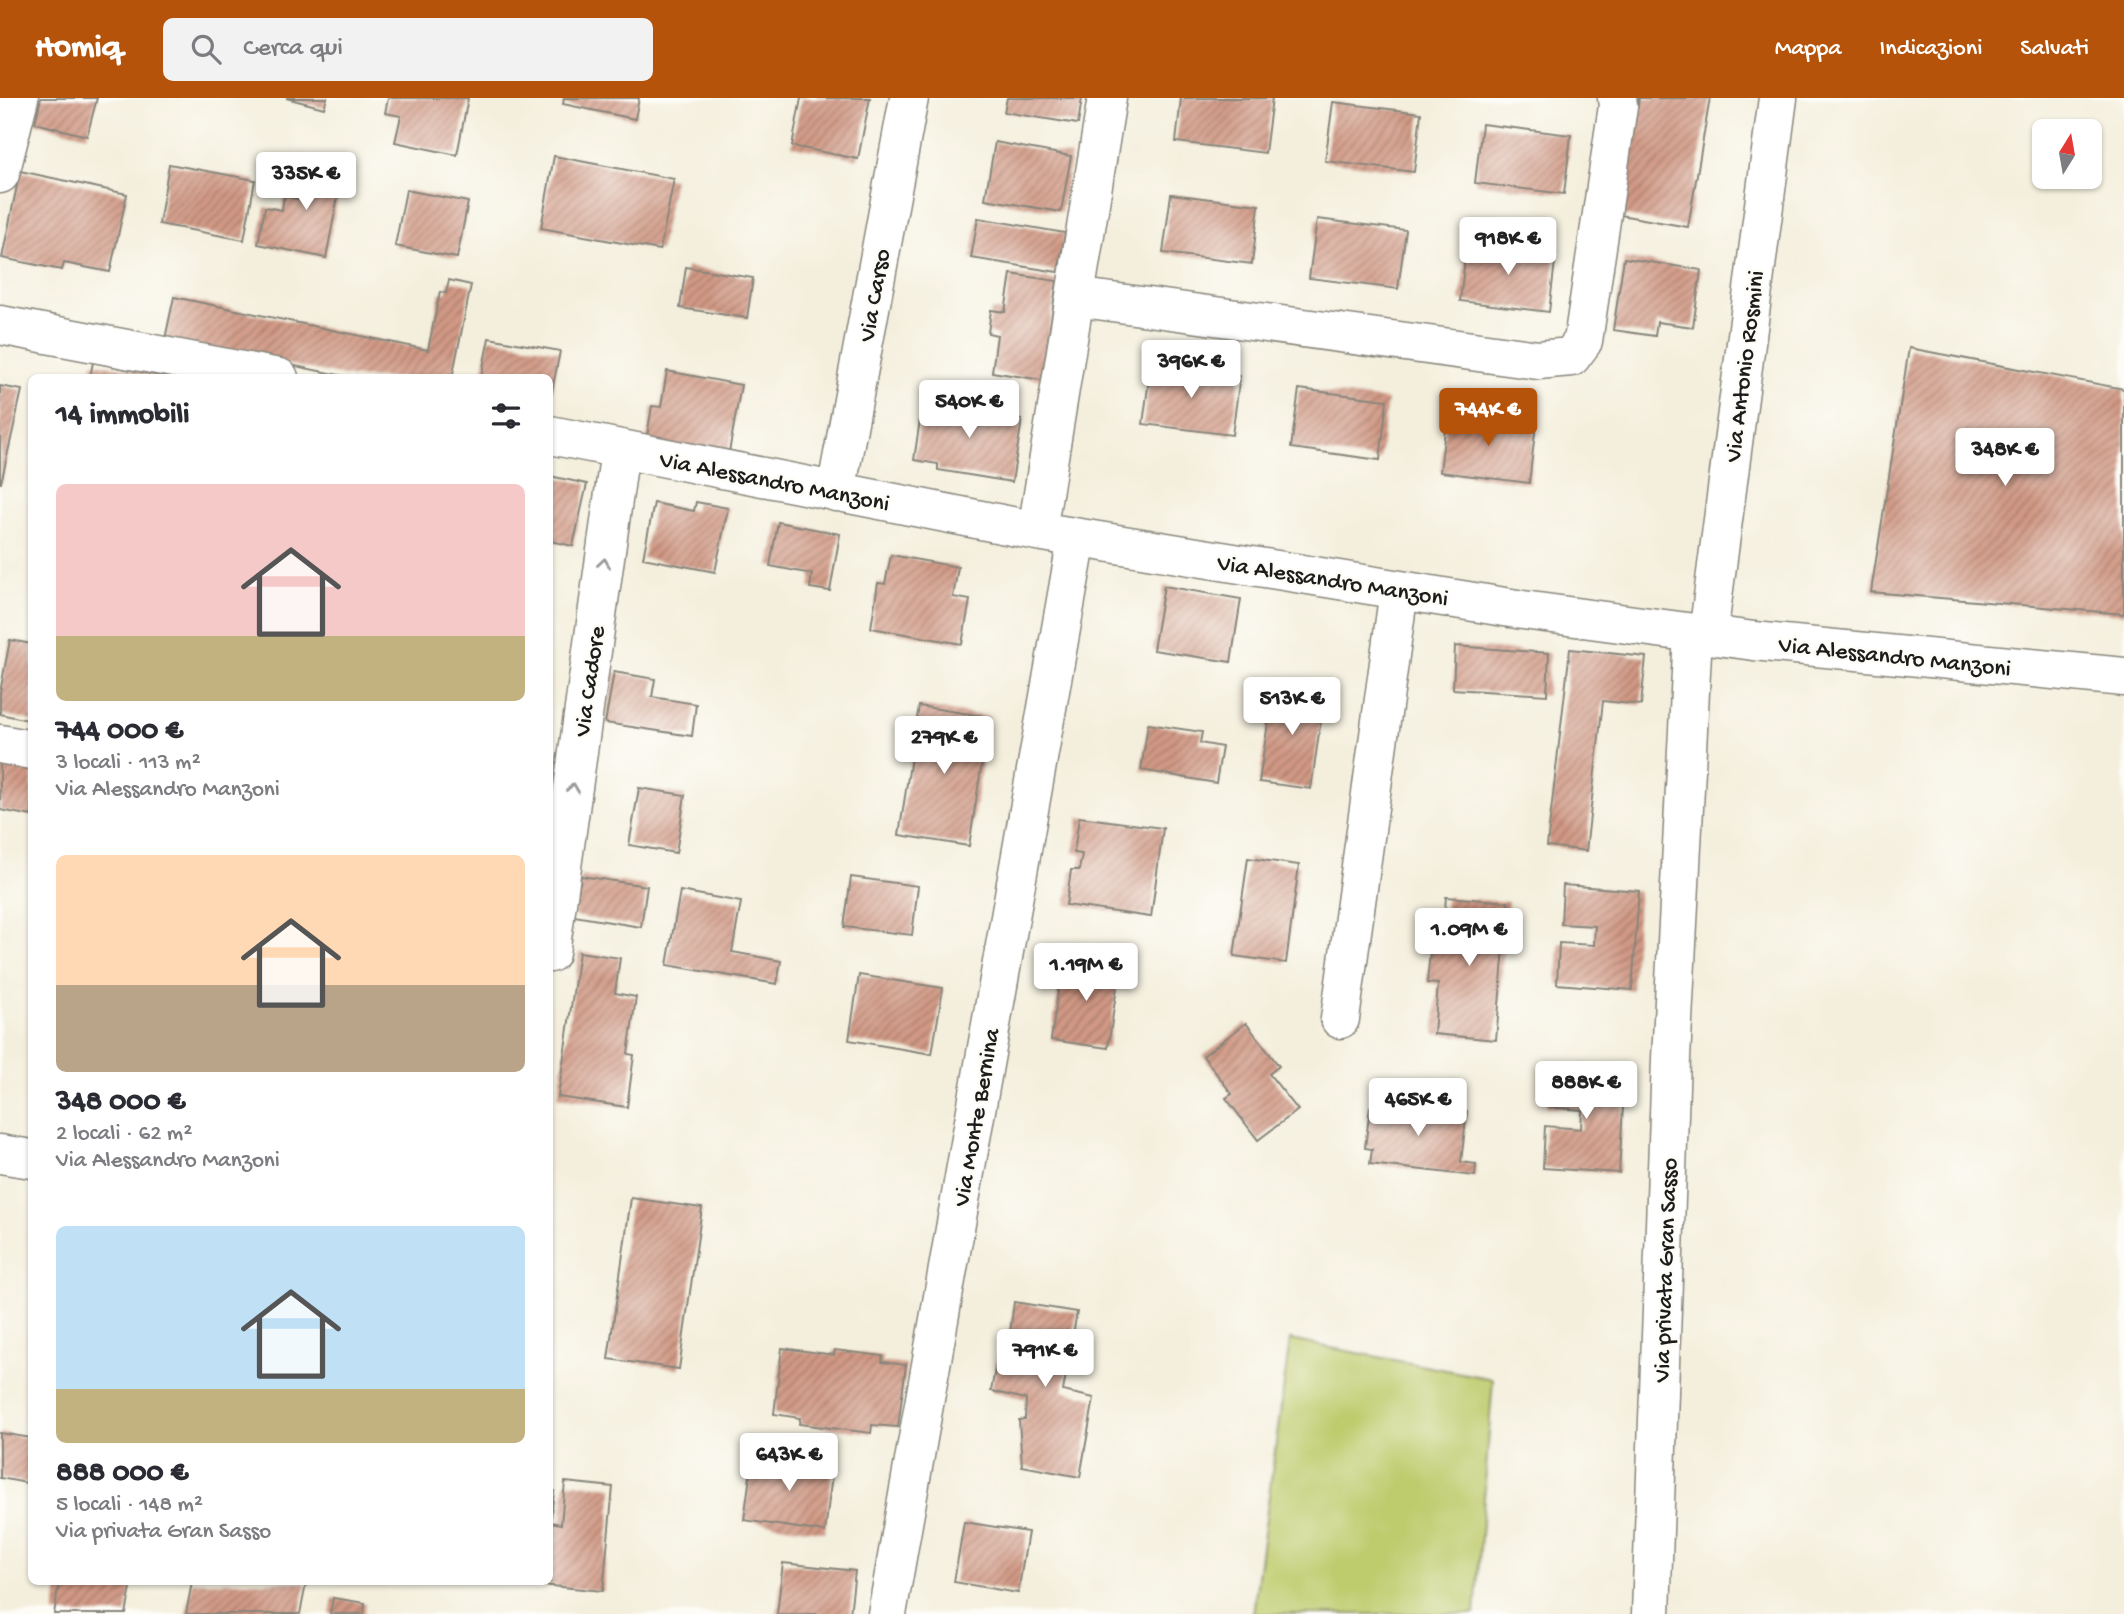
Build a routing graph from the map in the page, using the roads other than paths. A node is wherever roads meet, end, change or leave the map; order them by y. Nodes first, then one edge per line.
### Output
1 (19, 98) edge
2 (909, 98) edge
3 (1107, 98) edge
4 (1617, 98) edge
5 (1778, 98) edge
6 (0, 174) edge
7 (1075, 297) junction
8 (0, 325) edge
9 (258, 374) edge
10 (553, 436) edge
11 (620, 450) junction
12 (836, 492) junction
13 (1037, 531) junction
14 (1077, 538) junction
15 (1399, 590) junction
16 (1700, 634) junction
17 (2124, 677) edge
18 (0, 744) edge
19 (28, 749) edge
20 (557, 841) edge
21 (553, 905) edge
22 (1340, 1019) dead end
23 (0, 1154) edge
24 (28, 1158) edge
25 (887, 1614) edge
26 (1651, 1614) edge

1 - 6 street
2 - 12 street, Via Carso
3 - 7 street
4 - 7 street
5 - 16 street, Via Antonio Rosmini
7 - 13 street
8 - 9 street
10 - 11 street, Via Alessandro Manzoni
11 - 12 street, Via Alessandro Manzoni
20 -> 11 street, Via Cadore
12 - 13 street, Via Alessandro Manzoni
13 - 14 street, Via Alessandro Manzoni
14 - 15 street, Via Alessandro Manzoni
14 - 25 street, Via Monte Bernina
15 - 16 street, Via Alessandro Manzoni
15 - 22 street
16 - 17 street, Via Alessandro Manzoni
16 - 26 street, Via privata Gran Sasso
18 - 19 street
20 - 21 street, Via Cadore
23 - 24 street

